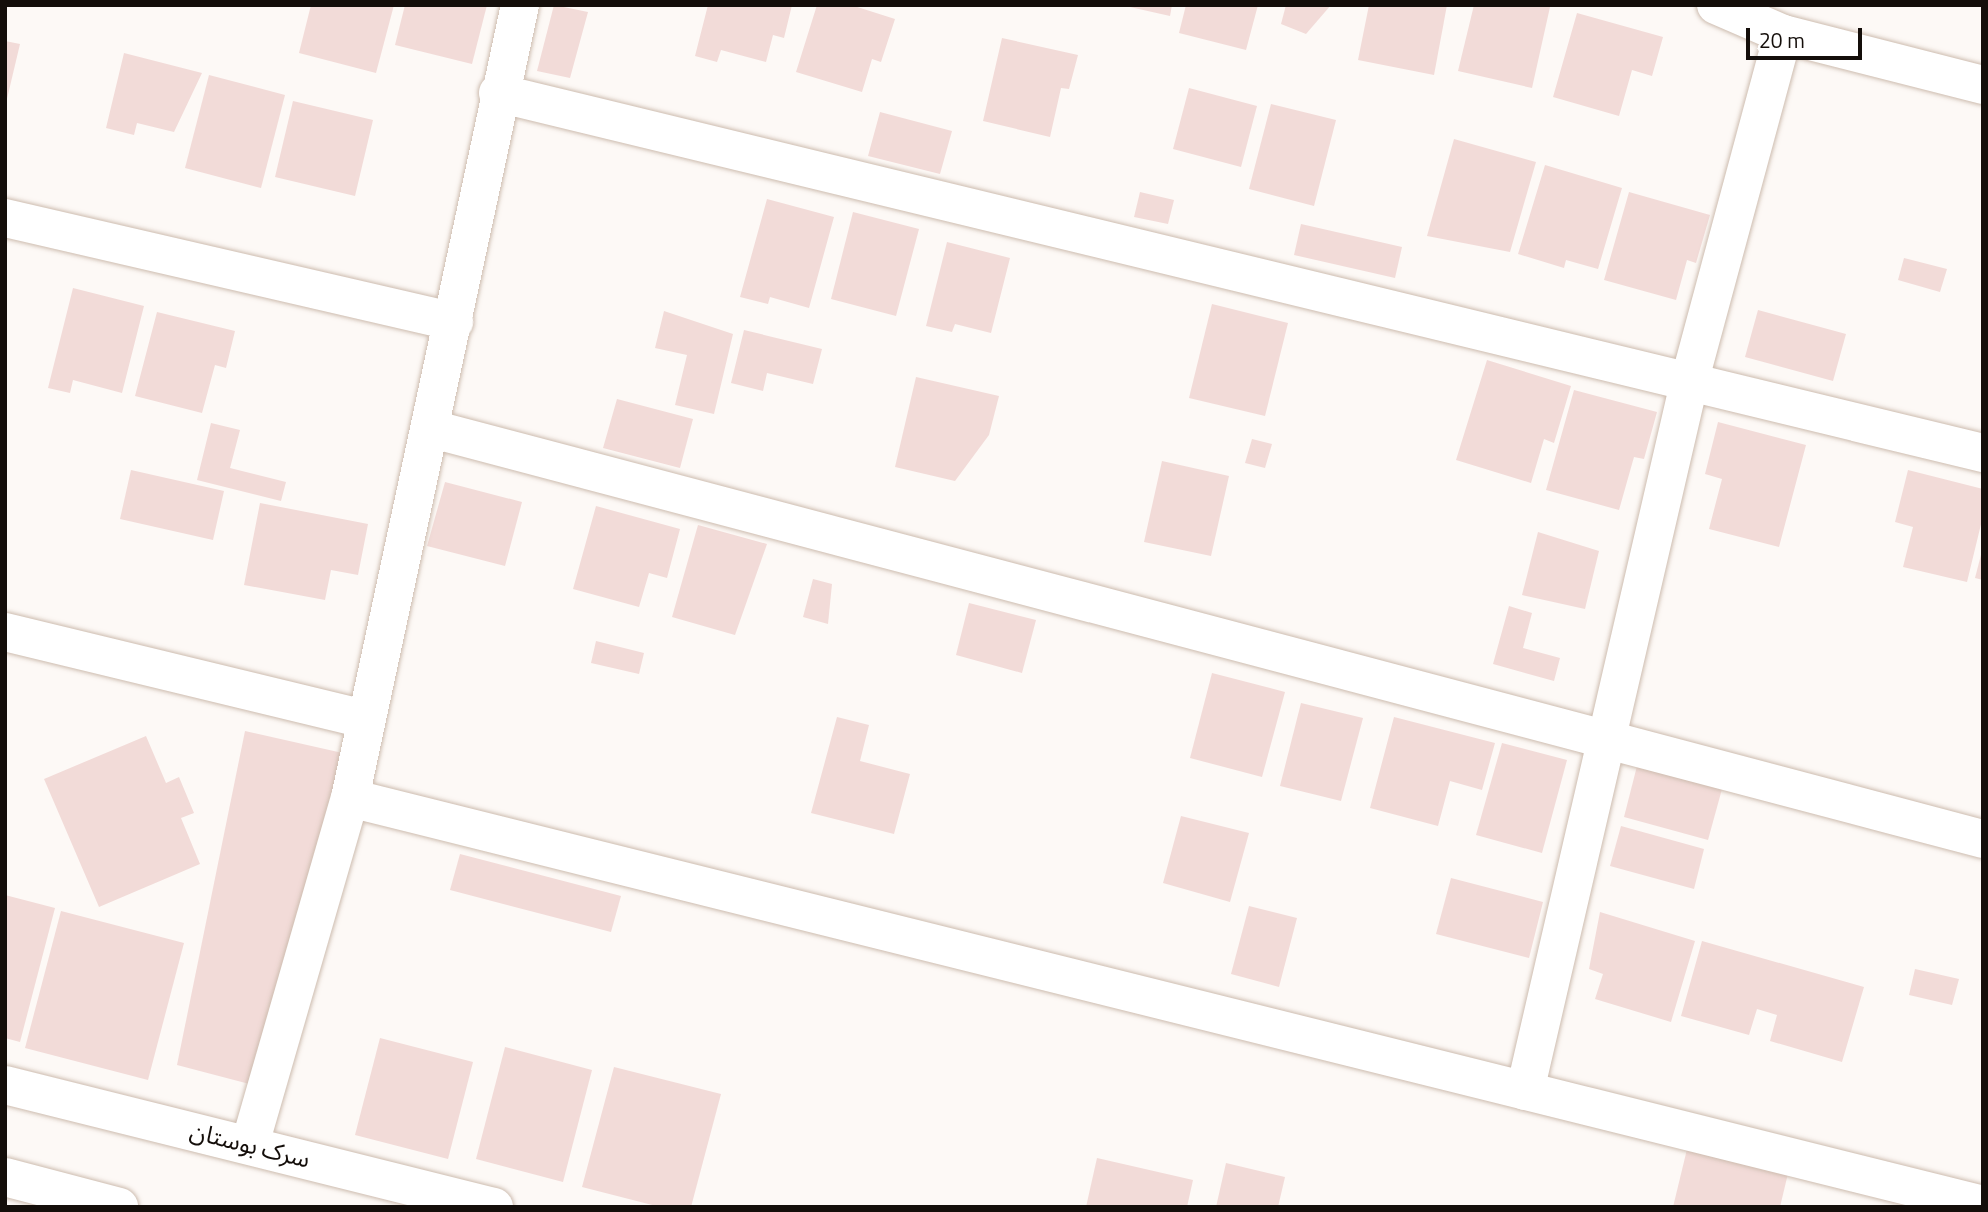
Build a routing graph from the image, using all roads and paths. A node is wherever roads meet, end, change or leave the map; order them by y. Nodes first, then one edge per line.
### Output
1 (520, 5) edge
2 (1716, 5) edge
3 (1783, 34) junction
4 (1983, 85) edge
5 (498, 93) junction
6 (5, 218) edge
7 (454, 322) junction
8 (1690, 379) junction
9 (432, 429) junction
10 (1983, 453) edge
11 (5, 632) edge
12 (366, 719) junction
13 (1602, 741) junction
14 (350, 797) junction
15 (1983, 839) edge
16 (5, 1085) edge
17 (1525, 1091) junction
18 (250, 1144) junction
19 (5, 1177) edge
20 (1983, 1205) edge
21 (119, 1207) edge
22 (494, 1207) edge

1 - 5 street
2 - 3 street
3 - 4 street
3 - 8 street
5 - 7 street
5 - 8 street
6 - 7 street
7 - 9 street
8 - 10 street
8 - 13 street
9 - 12 street
9 - 13 street
11 - 12 street
12 - 14 street
13 - 15 street
13 - 17 street
14 - 17 street
14 - 18 street
16 - 18 street, سرک بوستان
17 - 20 street
18 - 22 street, سرک بوستان
19 - 21 street

